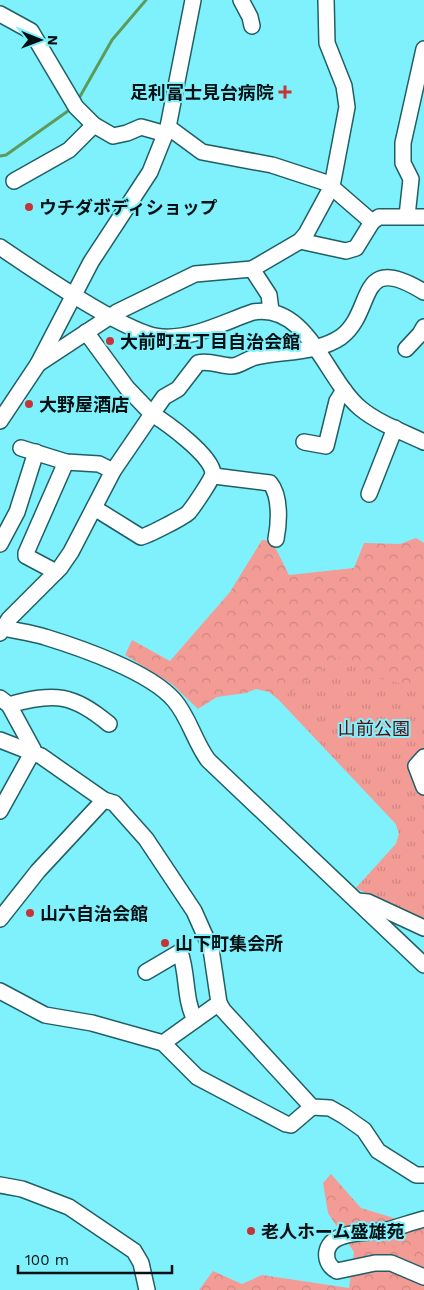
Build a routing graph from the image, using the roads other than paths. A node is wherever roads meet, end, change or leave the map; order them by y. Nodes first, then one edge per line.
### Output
1 (193, 0) edge
2 (241, 0) edge
3 (326, 0) edge
4 (0, 14) edge
5 (252, 26) dead end
6 (424, 49) edge
7 (94, 125) junction
8 (167, 130) junction
9 (14, 181) dead end
10 (332, 186) junction
11 (407, 216) junction
12 (424, 217) edge
13 (372, 222) junction
14 (300, 241) junction
15 (0, 247) edge
16 (252, 269) junction
17 (424, 292) edge
18 (73, 293) junction
19 (271, 311) junction
20 (111, 316) junction
21 (424, 327) edge
22 (86, 332) junction
23 (315, 347) junction
24 (406, 349) dead end
25 (38, 364) junction
26 (344, 390) junction
27 (152, 414) junction
28 (0, 420) edge
29 (395, 428) junction
30 (304, 442) dead end
31 (424, 442) edge
32 (21, 448) dead end
33 (36, 452) junction
34 (66, 462) junction
35 (113, 471) junction
36 (214, 476) junction
37 (370, 494) dead end
38 (96, 509) junction
39 (276, 539) dead end
40 (0, 544) edge
41 (56, 572) junction
42 (1, 629) edge
43 (5, 701) edge
44 (109, 724) dead end
45 (0, 740) edge
46 (32, 754) junction
47 (424, 757) edge
48 (424, 787) edge
49 (104, 800) junction
50 (0, 811) edge
51 (356, 901) junction
52 (0, 919) edge
53 (424, 928) edge
54 (424, 965) edge
55 (146, 972) dead end
56 (0, 991) edge
57 (219, 1003) junction
58 (195, 1020) junction
59 (163, 1043) junction
60 (312, 1107) junction
61 (424, 1175) edge
62 (0, 1186) edge
63 (424, 1219) edge
64 (424, 1277) edge
65 (147, 1290) edge

1 - 8 street
2 - 5 street
3 - 10 street
4 - 7 street
6 - 11 street
7 - 8 street
7 - 9 street
8 - 10 street
8 - 18 street
10 - 13 street
10 - 14 street
11 - 12 street
11 - 13 street
13 - 14 street
14 - 16 street
15 - 18 street
16 - 19 street
16 - 20 street
17 - 23 street
18 - 20 street
18 - 25 street
19 - 20 street
19 - 23 street
20 - 22 street
21 - 24 street
22 - 25 street
22 - 27 street
23 - 26 street
23 - 27 street
25 - 28 street
26 - 29 street
26 - 30 street
27 - 35 street
27 - 36 street
29 - 31 street
29 - 37 street
32 - 33 street
33 - 34 street
33 - 40 street
34 - 35 street
34 - 41 street
35 - 38 street
36 - 38 street
36 - 39 street
38 - 41 street
41 - 42 street
42 - 51 street
43 - 44 street
43 - 46 street
45 - 46 street
46 - 49 street
46 - 50 street
47 - 48 street
49 - 52 street
49 - 57 street
51 - 53 street
51 - 54 street
55 - 58 street
56 - 59 street
57 - 58 street
57 - 60 street
58 - 59 street
59 - 60 street
60 - 61 street
62 - 65 street
63 - 64 street

